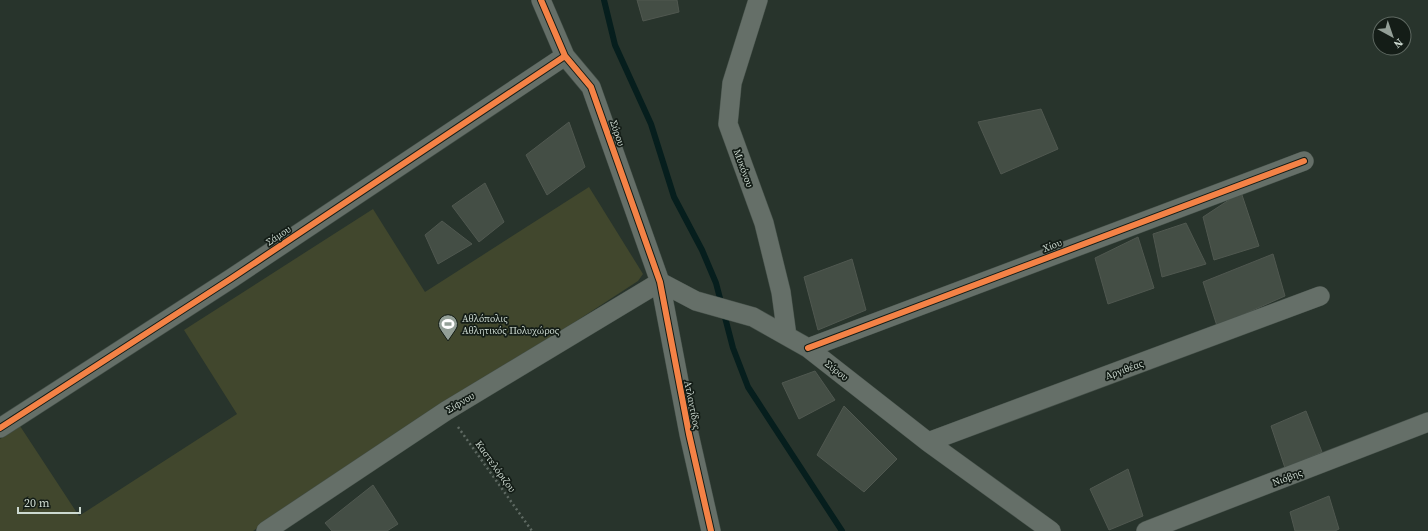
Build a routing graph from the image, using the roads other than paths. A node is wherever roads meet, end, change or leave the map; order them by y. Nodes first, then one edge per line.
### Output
1 (541, 0) edge
2 (758, 0) edge
3 (565, 56) junction
4 (1304, 161) dead end
5 (660, 282) junction
6 (1320, 296) dead end
7 (787, 336) junction
8 (808, 348) junction
9 (1428, 422) edge
10 (0, 428) edge
11 (928, 442) junction
12 (288, 525) edge
13 (266, 531) edge
14 (711, 531) edge
15 (1050, 531) edge
16 (1146, 531) edge

1 - 3 street, Σύρου
2 - 7 street, Μυκόνου
3 - 5 street, Σύρου
3 - 10 street, Σάμου
4 - 8 street, Χίου
5 - 7 street, Σύρου
5 - 12 street, Σίφνου
5 - 14 street, Ατλαντίδος
6 - 11 street, Αργιθέας
7 - 8 street, Σύρου
8 - 11 street, Σύρου
9 - 16 street, Νιόβης
11 - 15 street, Σύρου
12 - 13 street, Σίφνου

